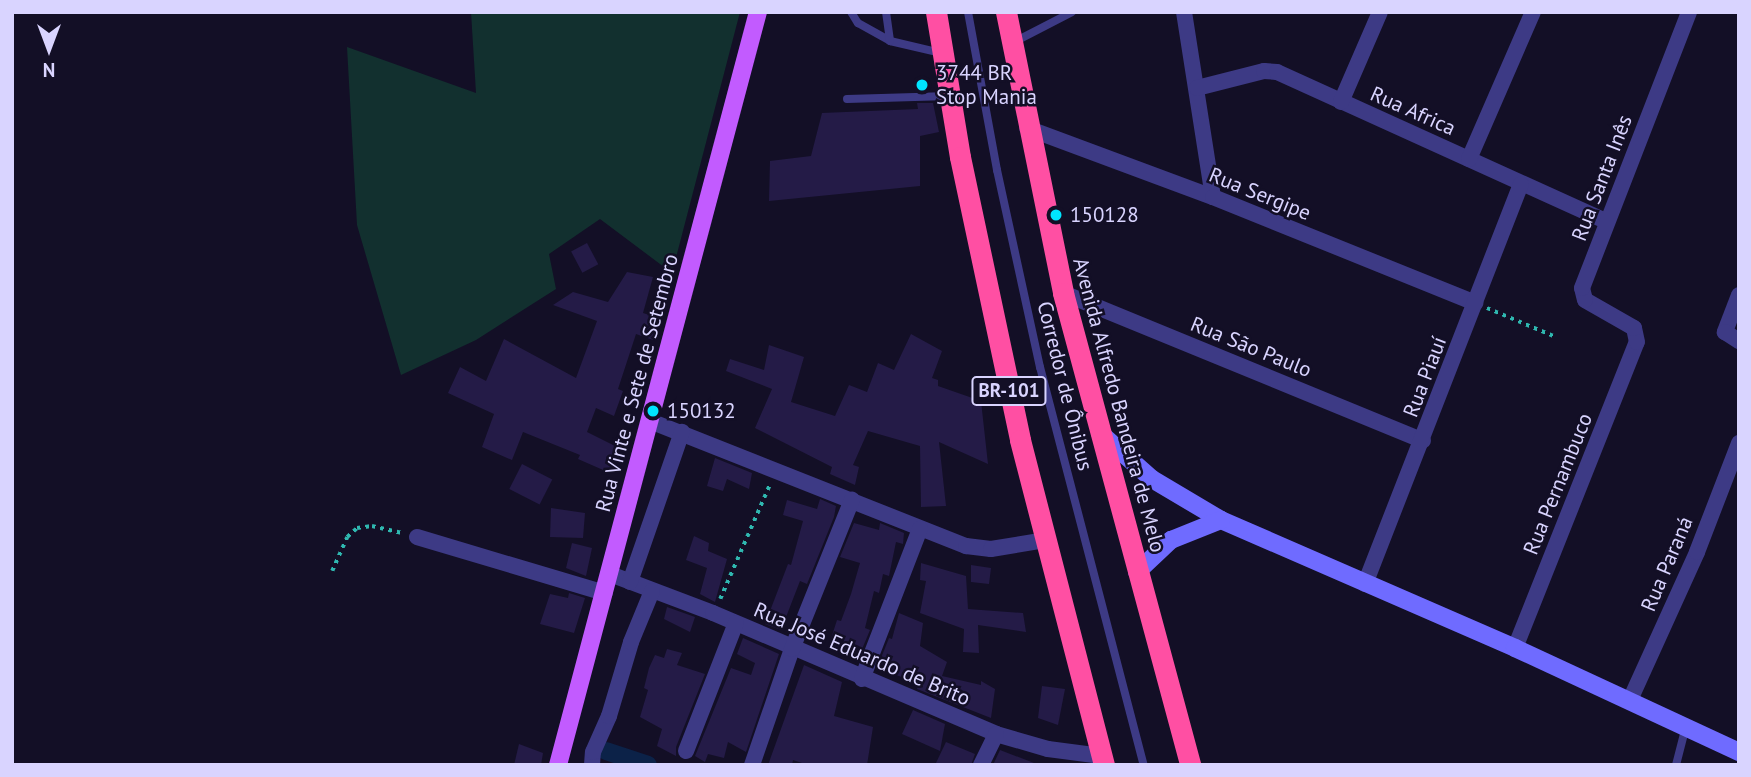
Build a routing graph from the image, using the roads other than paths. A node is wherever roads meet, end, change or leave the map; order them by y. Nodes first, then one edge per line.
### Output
1 (758, 12) edge
2 (851, 12) edge
3 (886, 12) edge
4 (936, 12) edge
5 (968, 12) edge
6 (1006, 12) edge
7 (1072, 12) edge
8 (1184, 12) edge
9 (1380, 12) edge
10 (1533, 12) edge
11 (1689, 12) edge
12 (890, 41) junction
13 (1011, 44) junction
14 (943, 54) junction
15 (1197, 88) junction
16 (950, 96) junction
17 (847, 99) dead end
18 (1341, 102) junction
19 (1027, 128) junction
20 (1469, 159) junction
21 (1521, 184) junction
22 (1213, 197) junction
23 (1607, 222) junction
24 (1063, 293) junction
25 (1739, 295) edge
26 (1475, 303) junction
27 (1637, 334) joint
28 (1732, 336) edge
29 (650, 421) junction
30 (682, 432) junction
31 (1099, 432) junction
32 (1423, 440) junction
33 (1739, 443) edge
34 (852, 500) junction
35 (1221, 520) junction
36 (920, 529) junction
37 (417, 537) road end
38 (1046, 540) junction
39 (1137, 572) junction
40 (610, 574) junction
41 (630, 582) junction
42 (1365, 584) junction
43 (652, 591) junction
44 (605, 593) junction
45 (736, 623) junction
46 (1515, 648) junction
47 (792, 649) junction
48 (862, 678) junction
49 (1630, 700) junction
50 (1686, 726) junction
51 (996, 734) junction
52 (686, 751) dead end
53 (1739, 752) edge
54 (561, 757) edge
55 (1103, 761) edge
56 (592, 765) edge
57 (752, 765) edge
58 (981, 765) edge
59 (1143, 765) edge
60 (1191, 765) edge
61 (1676, 765) edge

1 - 29 main road, Rua Vinte e Sete de Setembro
2 - 12 lane
3 - 12 lane
4 - 14 highway, BR-101
5 - 59 lane, Corredor de Ônibus
6 - 13 highway, Avenida Alfredo Bandeira de Melo
7 - 13 lane
8 - 15 street
9 - 18 street
10 - 20 street
11 - 23 street, Rua Santa Inês
12 - 14 lane
13 - 19 highway, Avenida Alfredo Bandeira de Melo
14 - 16 highway, BR-101
15 - 18 street, Rua Africa
15 - 22 street
16 - 17 lane
16 - 38 highway, BR-101
18 - 20 street, Rua Africa
19 - 22 street, Rua Sergipe
19 - 24 highway, Avenida Alfredo Bandeira de Melo
20 - 21 street, Rua Africa
21 - 23 street, Rua Africa
21 - 26 street, Rua Piauí
22 - 26 street, Rua Sergipe
23 - 27 street, Rua Santa Inês
24 - 31 highway, Avenida Alfredo Bandeira de Melo
24 - 32 street, Rua São Paulo
25 - 28 street
26 - 32 street, Rua Piauí
27 - 46 street, Rua Pernambuco
29 - 30 street
29 - 40 main road, Rua Vinte e Sete de Setembro
30 - 34 street
30 - 41 street
31 - 35 street
31 - 39 highway, Avenida Alfredo Bandeira de Melo
32 - 42 street, Rua Piauí
33 - 49 street, Rua Paraná
34 - 36 street
34 - 47 street
35 - 39 street
35 - 42 street
36 - 38 street
36 - 48 street
37 - 44 street
38 - 55 highway, BR-101
39 - 60 highway, Avenida Alfredo Bandeira de Melo
40 - 41 street, Rua José Eduardo de Brito
40 - 44 main road, Rua Vinte e Sete de Setembro
41 - 43 street, Rua José Eduardo de Brito
42 - 46 street
43 - 45 street, Rua José Eduardo de Brito
43 - 56 street
44 - 54 main road, Rua Vinte e Sete de Setembro
45 - 47 street, Rua José Eduardo de Brito
45 - 52 street
46 - 49 street
47 - 48 street, Rua José Eduardo de Brito
47 - 57 street
48 - 51 street, Rua José Eduardo de Brito
49 - 50 street
50 - 53 street
50 - 61 lane
51 - 55 street, Rua José Eduardo de Brito
51 - 58 street

